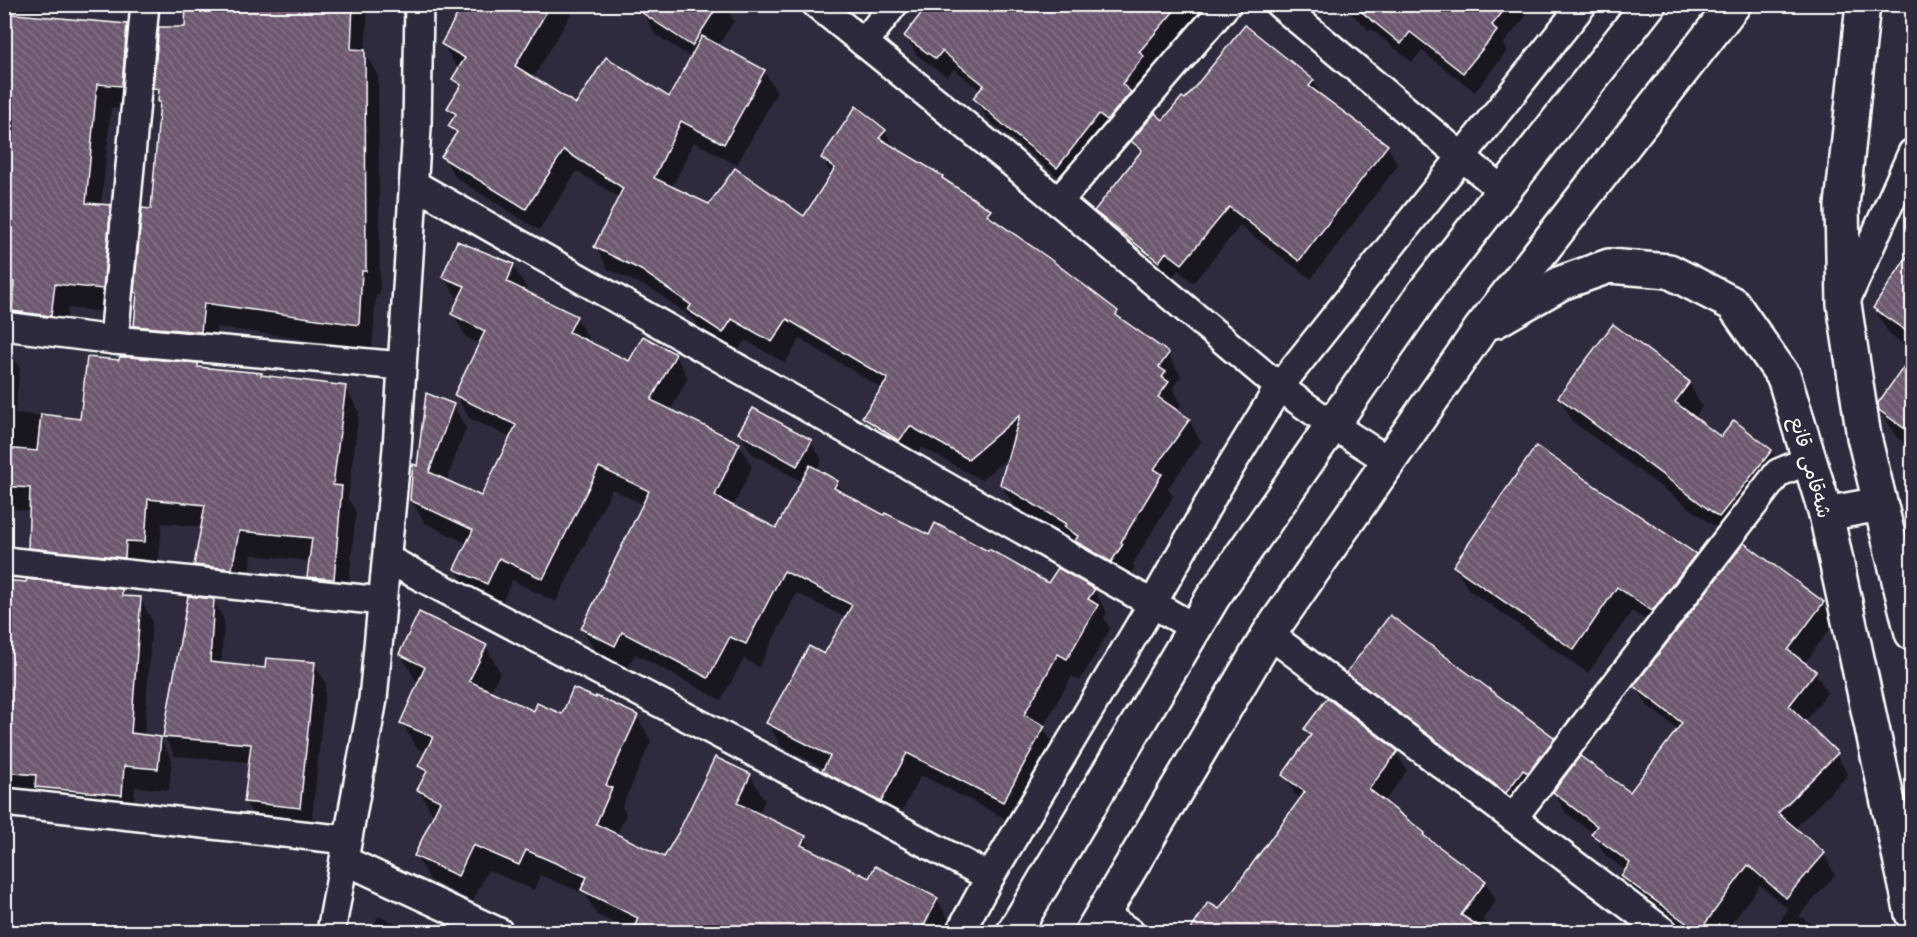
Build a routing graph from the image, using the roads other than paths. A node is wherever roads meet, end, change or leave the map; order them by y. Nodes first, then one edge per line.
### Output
1 (145, 4) edge
2 (419, 4) edge
3 (816, 4) edge
4 (894, 4) edge
5 (1227, 4) edge
6 (1279, 4) edge
7 (1583, 4) edge
8 (1649, 4) edge
9 (1734, 4) edge
10 (1863, 4) edge
11 (864, 43) junction
12 (1912, 153) edge
13 (1461, 158) junction
14 (414, 184) junction
15 (1503, 191) junction
16 (1058, 202) junction
17 (1844, 304) junction
18 (4, 326) edge
19 (1480, 330) junction
20 (114, 340) junction
21 (402, 366) junction
22 (1279, 387) junction
23 (1331, 424) junction
24 (1809, 460) junction
25 (1389, 461) junction
26 (1880, 504) junction
27 (1826, 514) junction
28 (387, 559) junction
29 (4, 561) edge
30 (382, 601) junction
31 (1153, 603) junction
32 (1195, 628) junction
33 (1912, 633) edge
34 (1269, 634) junction
35 (4, 802) edge
36 (1513, 818) junction
37 (346, 850) junction
38 (990, 877) junction
39 (1912, 914) edge
40 (1098, 923) edge
41 (331, 933) edge
42 (499, 933) edge
43 (960, 933) edge
44 (1014, 933) edge
45 (1130, 933) edge
46 (1664, 933) edge

1 - 20 street
2 - 14 street
3 - 11 street
4 - 11 street
5 - 16 street
6 - 13 street
7 - 13 street
8 - 15 main road
9 - 19 main road
10 - 17 main road
11 - 16 street
12 - 17 street
13 - 15 street
13 - 22 street
14 - 21 street
14 - 31 street
15 - 23 main road
16 - 22 street
17 - 26 main road
18 - 20 street
19 - 24 main road, شەقامی قانع
19 - 25 main road
20 - 21 street
21 - 28 street
22 - 23 street
22 - 31 street
23 - 25 street
23 - 32 main road
24 - 27 main road, شەقامی قانع
24 - 36 street
25 - 34 main road
26 - 27 main road
26 - 33 main road
27 - 39 main road, شەقامی قانع
28 - 30 street
28 - 38 street
29 - 30 street
30 - 37 street
31 - 32 street
31 - 38 street
32 - 44 main road
34 - 36 street
34 - 40 main road
35 - 37 street
36 - 46 street
37 - 41 street
37 - 42 street
38 - 43 street
40 - 45 street

